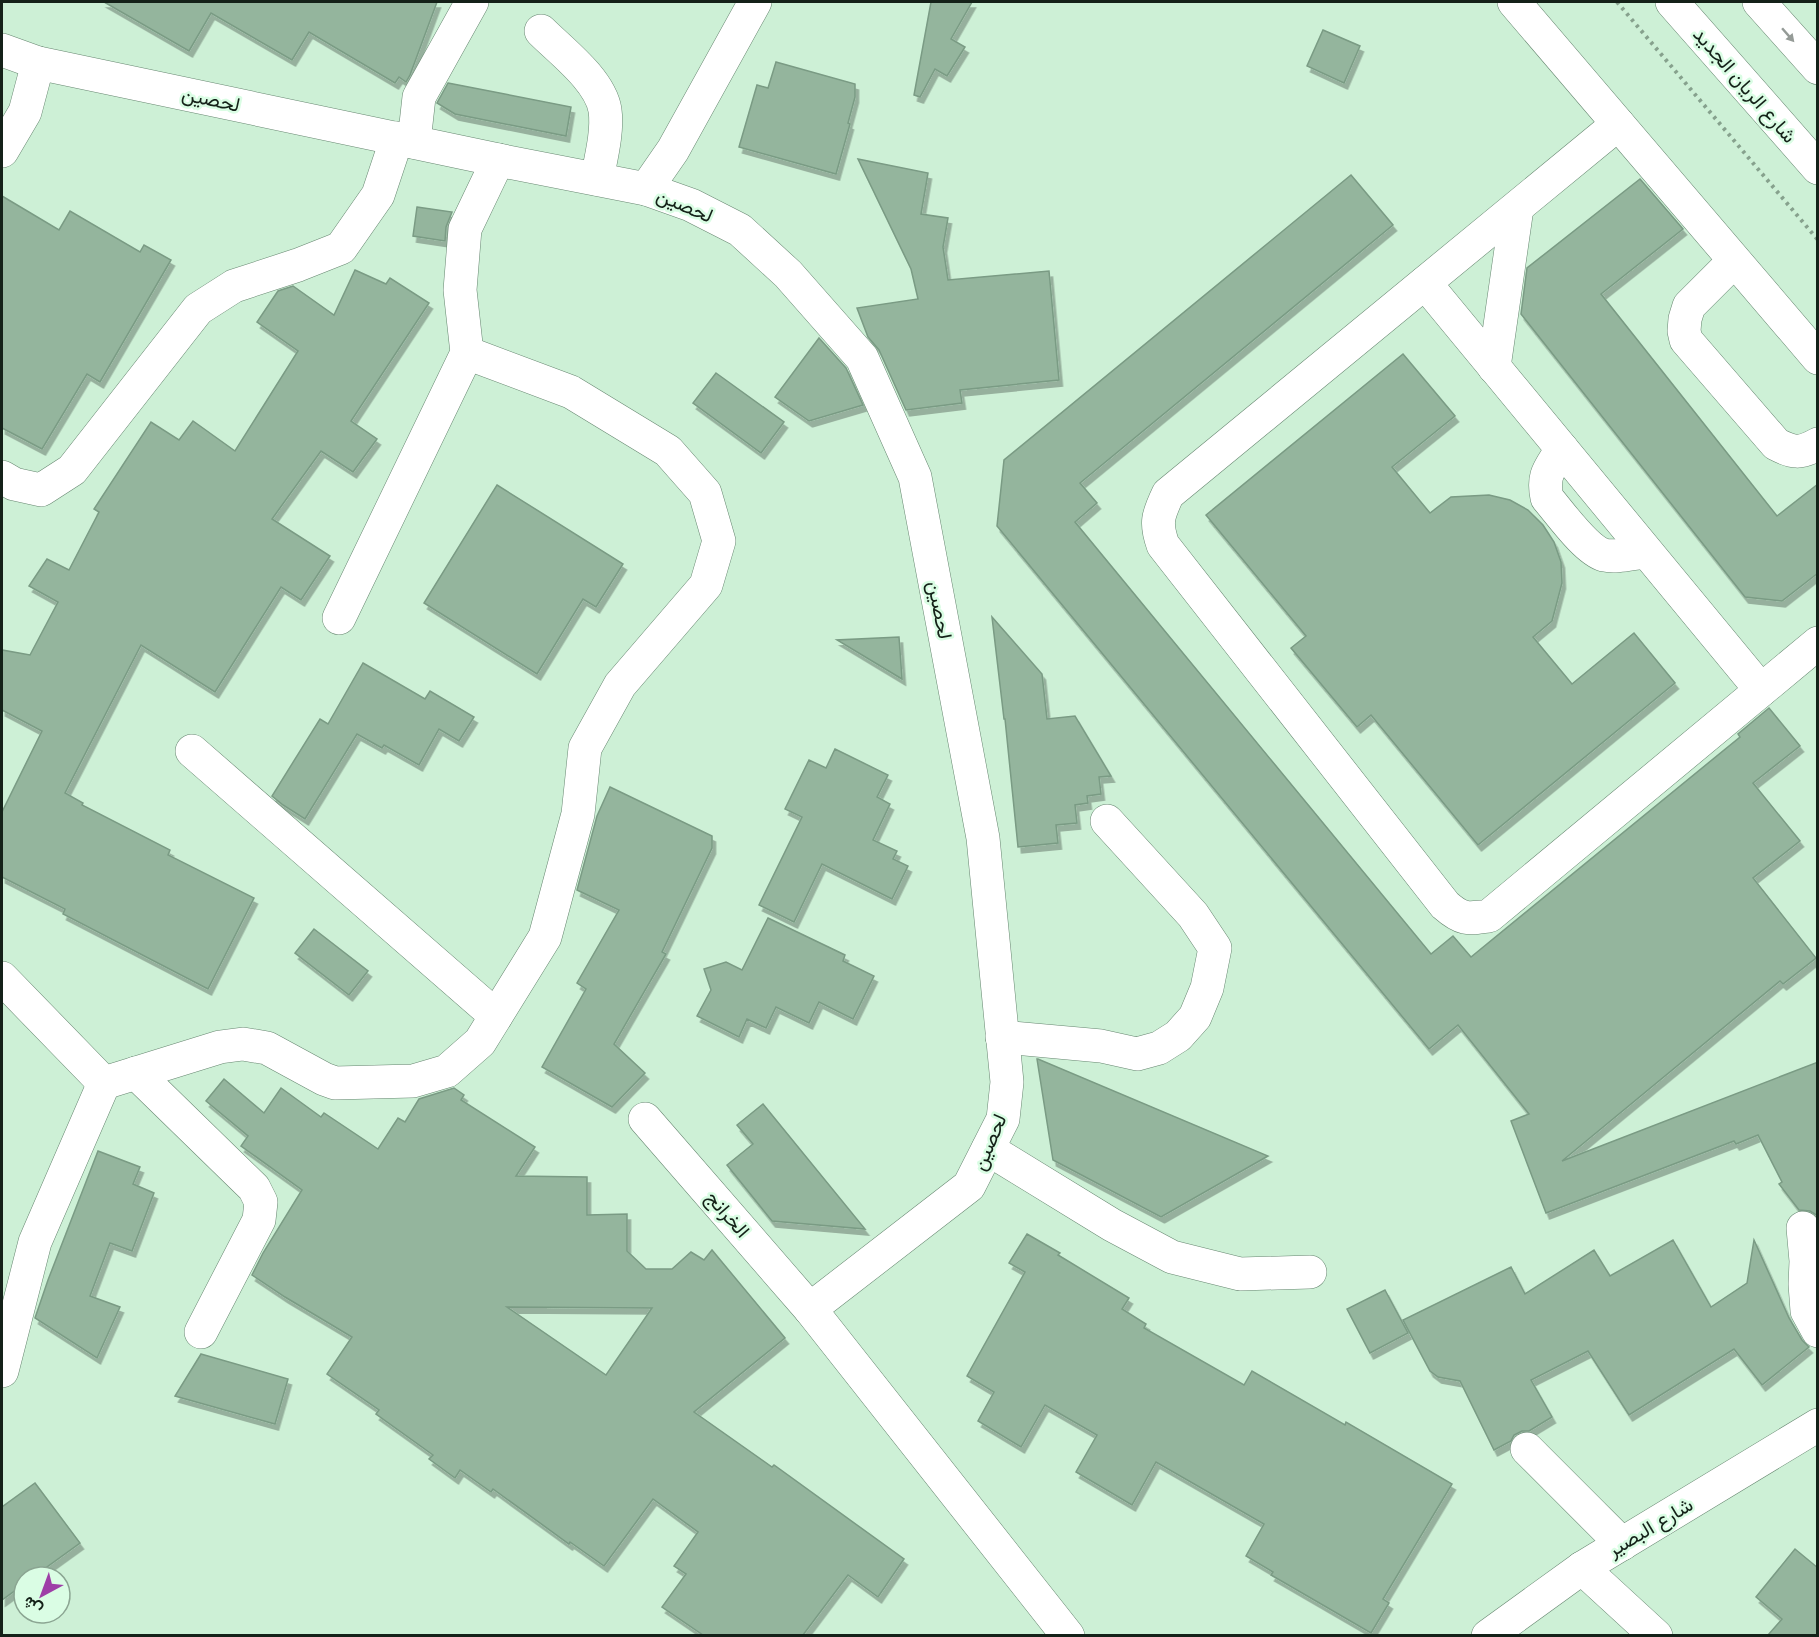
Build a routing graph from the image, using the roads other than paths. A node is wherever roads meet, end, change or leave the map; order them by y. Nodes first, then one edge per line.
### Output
1 (472, 2) edge
2 (754, 2) edge
3 (1514, 2) edge
4 (1672, 2) edge
5 (1759, 2) edge
6 (541, 31) dead end
7 (2, 50) edge
8 (38, 63) junction
9 (1818, 68) edge
10 (1618, 124) junction
11 (406, 140) junction
12 (2, 151) edge
13 (498, 160) junction
14 (1818, 168) edge
15 (597, 179) junction
16 (646, 189) junction
17 (1517, 208) junction
18 (1734, 261) junction
19 (1425, 283) junction
20 (467, 353) junction
21 (1818, 358) edge
22 (1494, 367) junction
23 (1818, 444) edge
24 (1562, 449) junction
25 (2, 477) edge
26 (1646, 552) junction
27 (339, 618) dead end
28 (1818, 643) edge
29 (1761, 690) junction
30 (192, 752) dead end
31 (1107, 821) dead end
32 (2, 978) edge
33 (496, 1016) junction
34 (1002, 1036) junction
35 (136, 1072) junction
36 (104, 1083) junction
37 (645, 1119) dead end
38 (988, 1149) junction
39 (1803, 1228) dead end
40 (1310, 1272) dead end
41 (810, 1309) junction
42 (1818, 1331) edge
43 (201, 1332) dead end
44 (2, 1371) edge
45 (1818, 1425) edge
46 (1527, 1449) dead end
47 (1622, 1544) junction
48 (1582, 1568) junction
49 (1068, 1635) edge
50 (1488, 1635) edge
51 (1656, 1635) edge

1 - 11 main road
2 - 16 main road
3 - 10 main road
4 - 14 main road, شارع الريان الجديد
5 -> 9 main road
6 - 15 main road
7 - 8 main road, لحصين
8 - 11 main road, لحصين
8 - 12 main road
10 - 17 main road
10 - 18 main road
11 - 13 main road, لحصين
11 - 25 main road
13 - 15 main road, لحصين
13 - 20 main road
15 - 16 main road, لحصين
16 - 34 main road, لحصين
17 - 19 main road
17 - 22 main road
18 - 21 main road
18 - 23 main road
19 - 22 main road
19 - 29 main road
20 - 27 main road
20 - 33 main road
22 - 24 main road
24 - 26 main road
24 - 26 main road
26 - 29 main road
28 - 29 main road
30 - 33 main road
31 - 34 main road
32 - 36 main road
33 - 35 main road
34 - 38 main road, لحصين
35 - 36 main road
35 - 43 main road
36 - 44 main road
37 - 41 main road, الخرانج
38 - 40 main road
38 - 41 main road, لحصين
39 - 42 main road
41 - 49 main road
45 - 47 main road, شارع البصير
46 - 47 main road
47 - 48 main road, شارع البصير
48 - 50 main road, شارع البصير
48 - 51 main road

